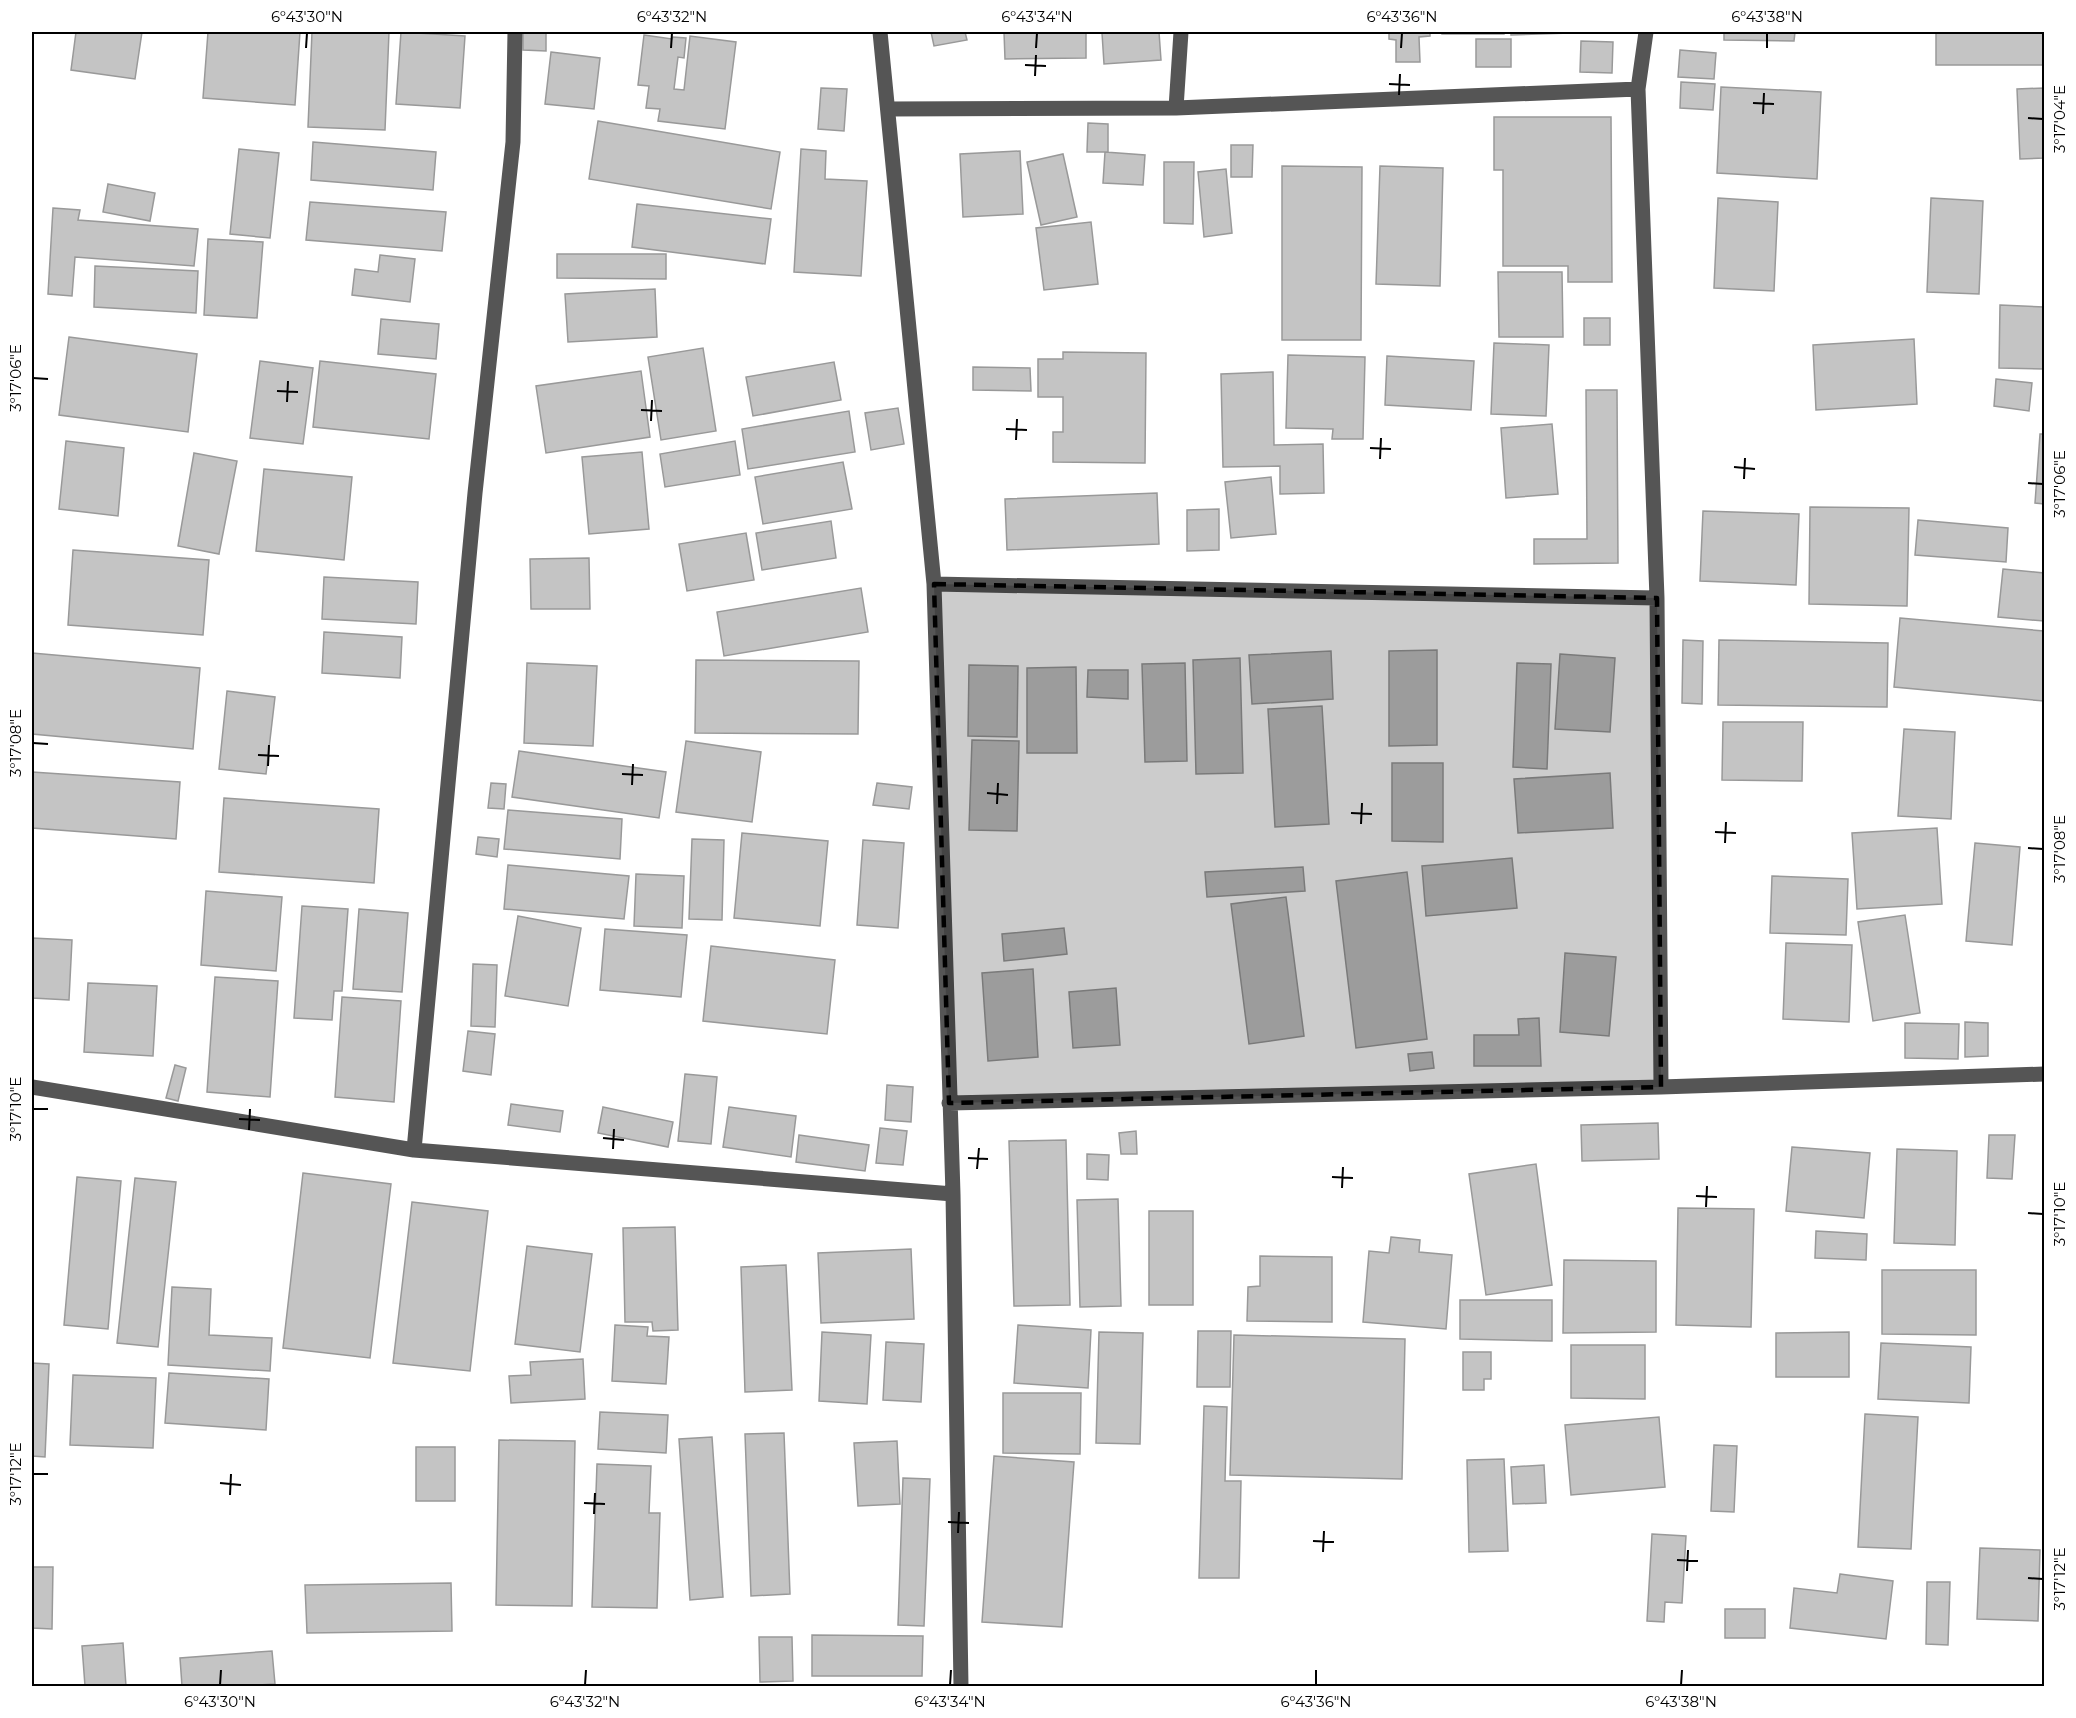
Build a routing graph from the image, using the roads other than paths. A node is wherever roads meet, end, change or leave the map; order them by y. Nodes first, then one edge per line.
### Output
1 (515, 32) edge
2 (880, 32) edge
3 (1181, 32) edge
4 (1646, 32) edge
5 (1638, 89) junction
6 (1176, 108) junction
7 (888, 109) junction
8 (934, 584) junction
9 (1658, 598) junction
10 (2044, 1074) edge
11 (32, 1087) edge
12 (1661, 1087) junction
13 (949, 1103) junction
14 (414, 1150) junction
15 (953, 1194) junction
16 (961, 1686) edge

1 - 14 street
2 - 7 street
3 - 6 street
4 - 5 street
5 - 6 street
5 - 9 street
6 - 7 street
7 - 8 street
8 - 9 street
8 - 13 street
9 - 12 street
10 - 12 street
11 - 14 street
12 - 13 street
13 - 15 street
14 - 15 street
15 - 16 street

